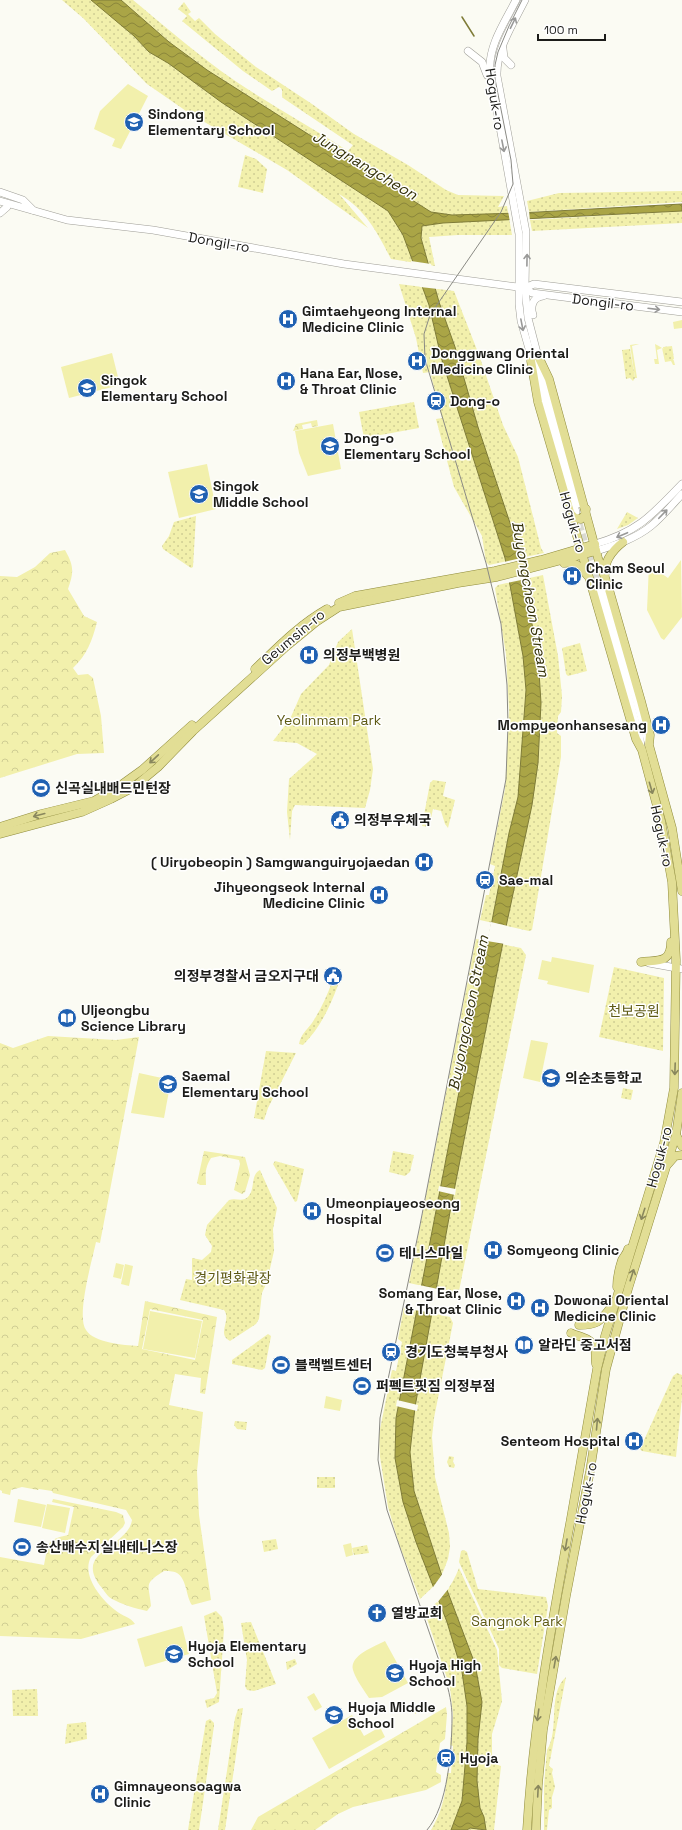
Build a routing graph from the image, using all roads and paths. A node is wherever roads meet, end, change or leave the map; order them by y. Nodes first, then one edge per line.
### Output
1 (516, 0) edge
2 (524, 0) edge
3 (502, 46) junction
4 (468, 51) dead end
5 (511, 65) dead end
6 (491, 80) junction
7 (0, 192) edge
8 (0, 195) edge
9 (0, 200) edge
10 (4, 206) edge
11 (34, 210) junction
12 (0, 213) edge
13 (523, 233) junction
14 (522, 288) junction
15 (567, 298) junction
16 (682, 302) edge
17 (682, 312) edge
18 (532, 331) junction
19 (535, 359) junction
20 (682, 484) edge
21 (682, 494) edge
22 (578, 511) junction
23 (623, 542) junction
24 (596, 547) junction
25 (582, 551) junction
26 (542, 563) junction
27 (551, 564) junction
28 (496, 574) junction
29 (590, 579) junction
30 (602, 587) junction
31 (0, 827) edge
32 (0, 834) edge
33 (682, 891) edge
34 (674, 910) junction
35 (641, 962) joint
36 (679, 969) edge
37 (682, 1093) edge
38 (682, 1096) edge
39 (671, 1109) junction
40 (676, 1135) junction
41 (682, 1146) edge
42 (682, 1155) edge
43 (665, 1172) junction
44 (636, 1236) junction
45 (616, 1301) junction
46 (610, 1308) junction
47 (579, 1325) dead end
48 (571, 1333) dead end
49 (597, 1369) junction
50 (528, 1830) edge
51 (536, 1830) edge

1 - 6 street, Hoguk-ro
3 -> 2 street, Hoguk-ro
3 - 5 street
3 - 13 street, Hoguk-ro
4 - 6 street
6 -> 13 street, Hoguk-ro
7 - 11 street
8 - 11 street, Dongil-ro
9 - 11 street, Dongil-ro
10 - 11 street
10 - 12 street
11 - 14 street, Dongil-ro
13 - 14 street, Hoguk-ro
14 - 15 street, Dongil-ro
14 - 16 street, Dongil-ro
14 - 18 street, Hoguk-ro
14 -> 19 street, Hoguk-ro
15 -> 17 street, Dongil-ro
15 - 18 street
18 - 19 street, Hoguk-ro
19 - 22 main road, Hoguk-ro
19 - 22 main road, Hoguk-ro
20 -> 24 street
23 -> 21 street
22 - 24 main road, Hoguk-ro
22 - 25 main road, Hoguk-ro
23 - 24 street
23 - 30 main road
24 - 25 main road
24 - 30 main road, Hoguk-ro
25 - 26 main road
25 - 27 main road
25 - 29 main road, Hoguk-ro
26 - 27 main road
26 - 28 main road
27 - 29 main road
28 -> 31 main road, Geumsin-ro
28 - 32 main road, Geumsin-ro
29 - 30 main road, Hoguk-ro
30 - 33 main road, Hoguk-ro
30 -> 34 main road, Hoguk-ro
34 - 35 main road
34 - 36 main road, Hoguk-ro
35 - 36 street
36 -> 39 main road, Hoguk-ro
37 - 38 main road, Hoguk-ro
38 - 40 main road, Hoguk-ro
39 - 40 main road
39 -> 44 main road, Hoguk-ro
40 - 41 main road
40 - 43 main road, Hoguk-ro
42 - 43 main road
51 -> 43 main road, Hoguk-ro
44 - 45 main road, Hoguk-ro
44 - 46 main road
45 - 46 main road
45 - 49 main road, Hoguk-ro
46 - 47 main road
48 - 49 main road, Hoguk-ro
49 -> 50 main road, Hoguk-ro

